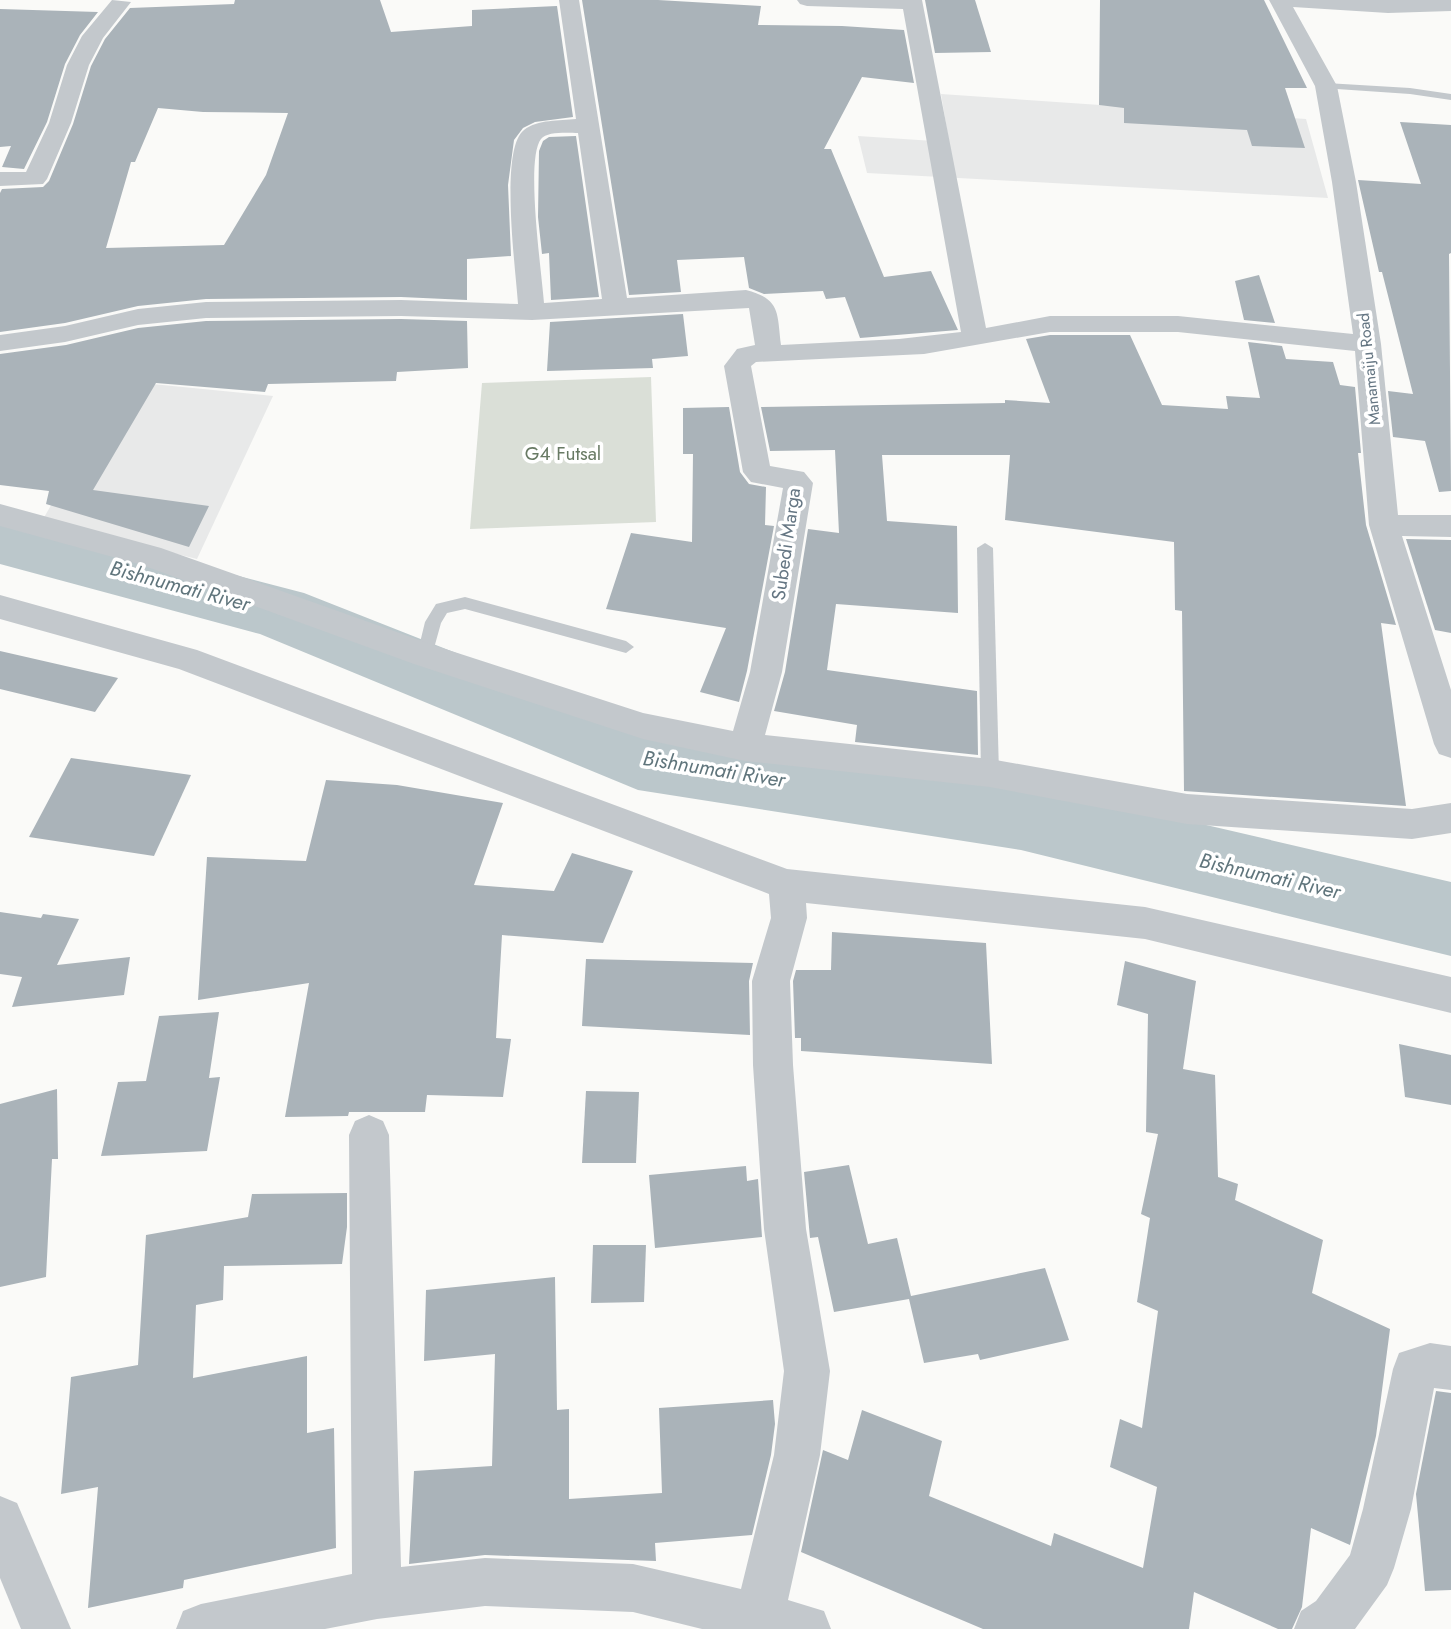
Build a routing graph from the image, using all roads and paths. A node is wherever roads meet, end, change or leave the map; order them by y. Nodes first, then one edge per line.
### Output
1 (147, 0) edge
2 (569, 0) edge
3 (807, 0) edge
4 (1279, 0) edge
5 (116, 1) edge
6 (913, 1) edge
7 (1451, 5) edge
8 (1326, 86) junction
9 (1451, 97) edge
10 (589, 125) junction
11 (0, 179) edge
12 (616, 308) junction
13 (532, 312) junction
14 (975, 338) junction
15 (0, 343) edge
16 (1368, 344) junction
17 (769, 354) junction
18 (0, 515) edge
19 (1384, 525) junction
20 (1451, 526) edge
21 (985, 548) dead end
22 (0, 607) edge
23 (626, 647) dead end
24 (425, 655) junction
25 (1451, 744) edge
26 (745, 747) junction
27 (990, 773) junction
28 (1451, 818) edge
29 (786, 885) junction
30 (1451, 995) edge
31 (369, 1135) dead end
32 (1451, 1368) edge
33 (0, 1520) edge
34 (377, 1594) junction
35 (760, 1618) junction
36 (303, 1619) edge
37 (46, 1629) edge
38 (201, 1629) edge
39 (806, 1629) edge
40 (1319, 1629) edge

1 - 5 street
2 - 10 street
3 - 6 street
4 - 7 street
4 - 8 street, Manamaiju Road
5 - 11 street
6 - 14 street
8 - 9 lane
8 - 16 street, Manamaiju Road
10 - 12 street
10 - 13 street
12 - 13 street
12 - 17 street
13 - 15 street
14 - 16 street
14 - 17 street
16 - 19 street, Manamaiju Road
17 - 26 street, Subedi Marga
18 - 24 street
19 - 20 street
19 - 25 street, Manamaiju Road
21 - 27 lane
22 - 29 street
23 - 24 lane
24 - 26 street
26 - 27 street
27 - 28 street
29 - 30 street
29 - 35 street
31 - 34 street
32 - 40 street
33 - 37 street
34 - 35 street
34 - 36 street
35 - 39 street
36 - 38 street

